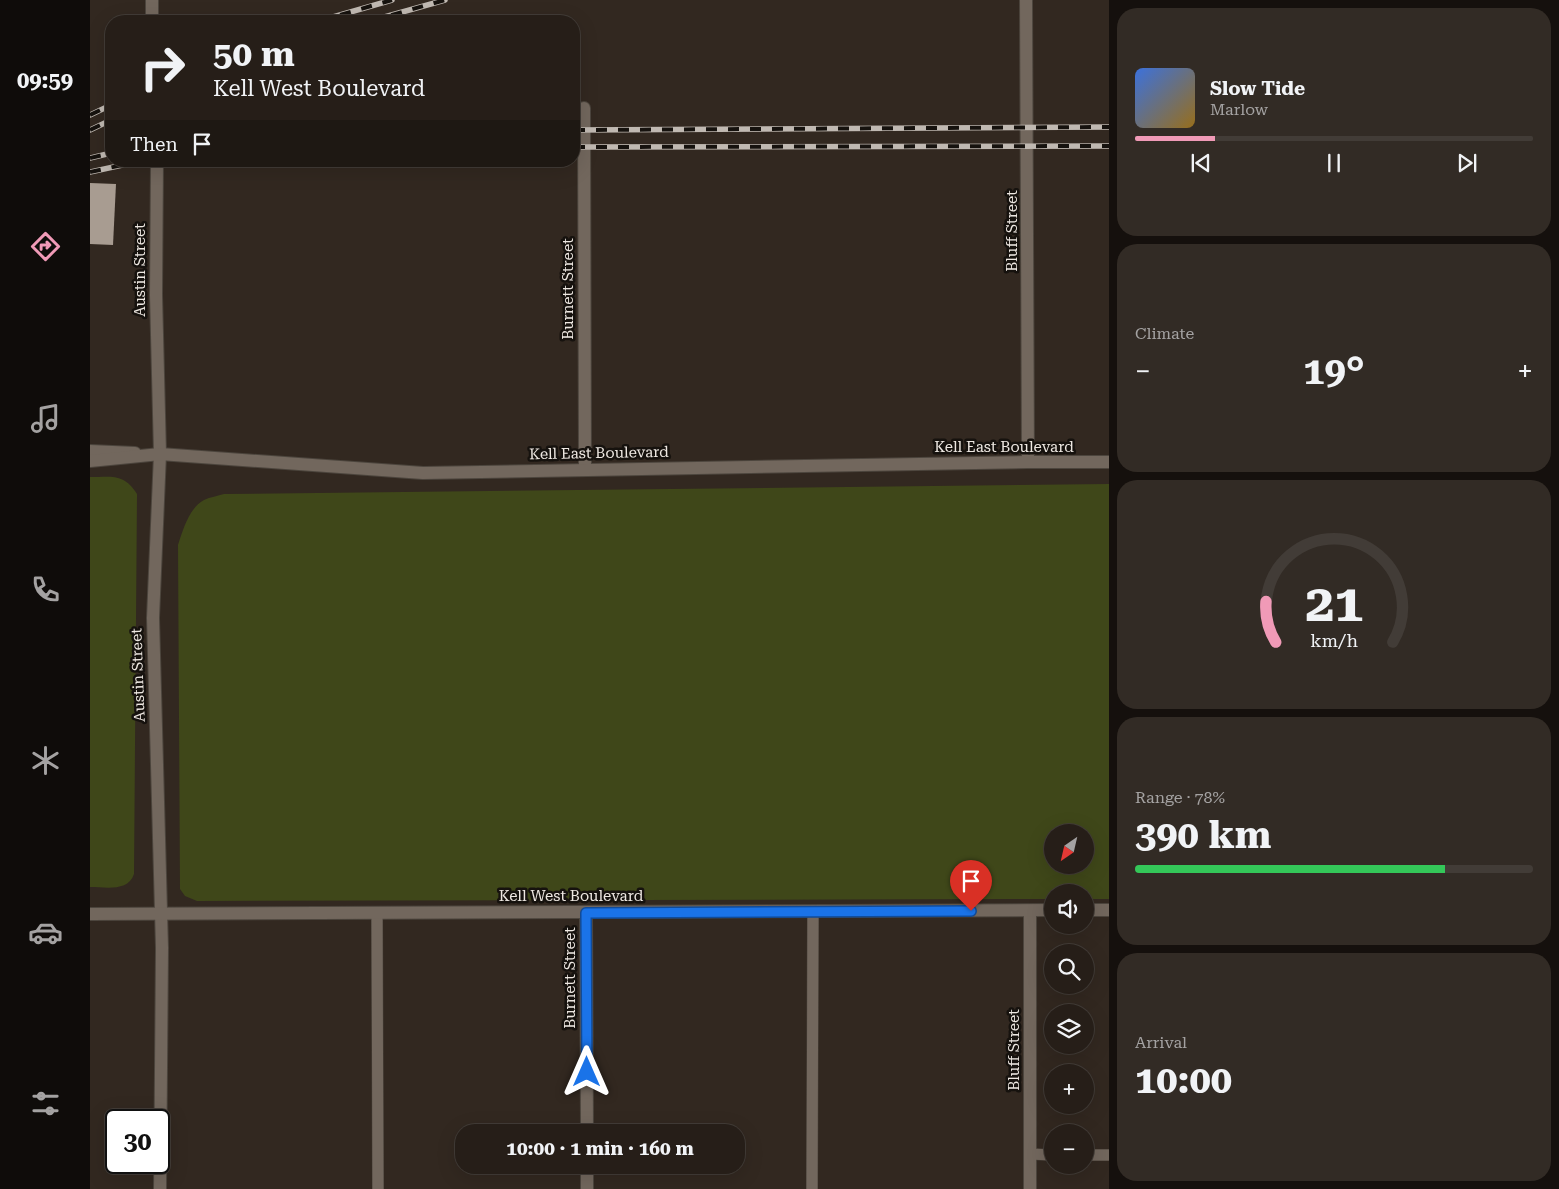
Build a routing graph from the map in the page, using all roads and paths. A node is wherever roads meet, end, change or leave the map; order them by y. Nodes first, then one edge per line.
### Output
1 (152, 0) edge
2 (1026, 0) edge
3 (152, 15) edge
4 (584, 108) dead end
5 (157, 167) edge
6 (90, 451) edge
7 (160, 454) junction
8 (90, 461) edge
9 (1028, 462) junction
10 (1109, 462) edge
11 (585, 470) junction
12 (1030, 910) junction
13 (1044, 910) edge
14 (1094, 910) edge
15 (1109, 910) edge
16 (813, 911) junction
17 (161, 913) junction
18 (377, 913) junction
19 (586, 913) junction
20 (90, 914) edge
21 (587, 1124) edge
22 (1030, 1154) junction
23 (1044, 1155) edge
24 (1094, 1155) edge
25 (1109, 1155) edge
26 (587, 1174) edge
27 (160, 1189) edge
28 (378, 1189) edge
29 (587, 1189) edge
30 (812, 1189) edge
31 (1030, 1189) edge

1 - 3 street
2 - 9 street, Bluff Street
4 - 11 street, Burnett Street
5 - 7 street, Austin Street
6 - 7 street
7 - 8 street, Kell East Boulevard
7 - 11 street, Kell East Boulevard
7 - 17 street, Austin Street
9 - 10 street, Kell East Boulevard
9 - 11 street, Kell East Boulevard
12 - 13 street, Kell West Boulevard
12 - 16 street, Kell West Boulevard
12 - 22 street, Bluff Street
14 - 15 street
16 - 19 street, Kell West Boulevard
16 - 30 lane
17 - 18 street, Kell West Boulevard
17 - 20 street, Kell West Boulevard
17 - 27 street, Austin Street
18 - 19 street, Kell West Boulevard
18 - 28 lane
19 - 21 street, Burnett Street
22 - 23 lane
22 - 31 street, Bluff Street
24 - 25 lane
26 - 29 street

